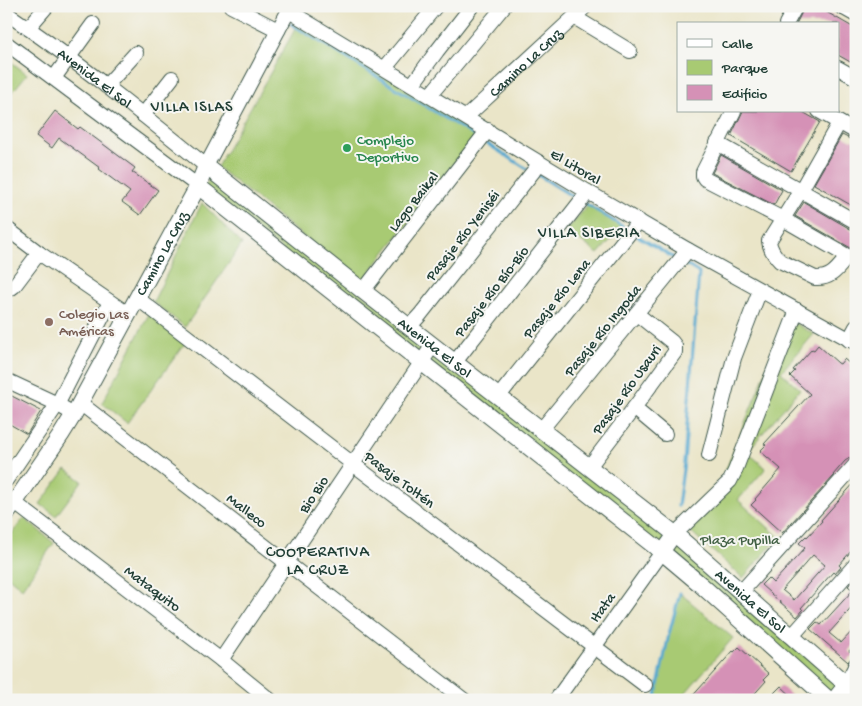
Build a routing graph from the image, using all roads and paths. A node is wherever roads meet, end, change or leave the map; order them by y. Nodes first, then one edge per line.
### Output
1 (47, 6) edge
2 (231, 6) edge
3 (436, 6) edge
4 (472, 6) edge
5 (504, 6) edge
6 (586, 6) edge
7 (796, 6) edge
8 (840, 6) edge
9 (290, 8) edge
10 (6, 13) edge
11 (856, 15) edge
12 (574, 17) junction
13 (787, 22) edge
14 (93, 24) dead end
15 (28, 28) junction
16 (278, 30) junction
17 (6, 42) edge
18 (630, 51) dead end
19 (136, 53) dead end
20 (68, 57) junction
21 (385, 68) junction
22 (840, 69) edge
23 (54, 78) junction
24 (172, 78) dead end
25 (856, 78) edge
26 (412, 85) junction
27 (106, 86) junction
28 (430, 95) junction
29 (734, 112) edge
30 (821, 112) edge
31 (143, 115) junction
32 (466, 117) junction
33 (839, 123) junction
34 (488, 130) junction
35 (856, 132) edge
36 (718, 143) junction
37 (540, 163) junction
38 (206, 166) junction
39 (198, 186) junction
40 (801, 190) junction
41 (588, 192) junction
42 (783, 219) junction
43 (639, 221) junction
44 (856, 222) edge
45 (6, 228) edge
46 (688, 250) junction
47 (39, 252) junction
48 (852, 258) edge
49 (6, 289) edge
50 (760, 290) junction
51 (363, 291) junction
52 (137, 298) junction
53 (110, 302) junction
54 (797, 310) junction
55 (128, 314) junction
56 (637, 314) junction
57 (409, 327) junction
58 (856, 327) edge
59 (852, 342) edge
60 (433, 345) junction
61 (422, 362) junction
62 (455, 362) junction
63 (6, 380) edge
64 (499, 396) junction
65 (58, 405) junction
66 (77, 408) junction
67 (634, 408) junction
68 (542, 430) junction
69 (665, 434) dead end
70 (709, 455) dead end
71 (353, 464) junction
72 (856, 464) edge
73 (589, 467) junction
74 (6, 480) edge
75 (11, 509) edge
76 (675, 534) junction
77 (662, 552) junction
78 (287, 562) junction
79 (856, 564) edge
80 (741, 592) junction
81 (792, 636) junction
82 (594, 646) junction
83 (221, 660) junction
84 (856, 665) edge
85 (645, 685) dead end
86 (851, 689) edge
87 (270, 700) edge
88 (464, 700) edge
89 (556, 700) edge
90 (829, 700) edge
91 (833, 700) edge

1 - 15 street
2 - 16 street
3 - 21 street
4 - 26 street
5 - 28 street
6 - 12 street, Camino La Cruz
7 - 13 street
8 - 11 street
9 - 16 street, Camino La Cruz
9 - 21 street, El Litoral
10 - 15 street, Avenida El Sol
12 - 18 street
12 - 32 street, Camino La Cruz
14 - 20 street
15 - 20 street, Avenida El Sol
16 - 38 street, Camino La Cruz
17 - 23 street, Avenida El Sol
19 - 27 street
20 - 23 street
20 - 27 street, Avenida El Sol
21 - 26 street, El Litoral
22 - 25 street
23 - 39 street, Avenida El Sol
24 - 31 street
26 - 28 street, El Litoral
27 - 31 street, Avenida El Sol
28 - 32 street, El Litoral
29 - 36 street
30 - 33 street
31 - 38 street, Avenida El Sol
32 - 34 street, El Litoral
33 - 35 street
33 - 40 street
34 - 37 street, El Litoral
34 - 51 street, Lago Baikal
36 - 40 street
36 - 42 street
37 - 41 street, El Litoral
37 - 57 street, Pasaje Río Yeniséi
38 - 39 main road, Camino La Cruz
38 - 51 main road, Avenida El Sol
39 - 52 main road, Camino La Cruz
39 - 61 main road, Avenida El Sol
40 - 42 street
40 - 44 street
41 - 43 street, El Litoral
41 - 62 street, Pasaje Río Bío-Bío
42 - 48 street
42 - 48 street
43 - 46 street, El Litoral
43 - 64 street, Pasaje Río Lena
45 - 47 street
46 - 50 street, El Litoral
46 - 56 street, Pasaje Río Ingoda
47 - 49 street
47 - 53 street
50 - 54 street, El Litoral
50 - 70 street
51 - 57 main road, Avenida El Sol
52 - 55 main road, Camino La Cruz
52 - 71 street, Pasaje Toltén
53 - 55 street
53 - 65 street
54 - 59 street, El Litoral
54 - 76 street, Itata
55 - 66 main road, Camino La Cruz
56 - 67 street, Pasaje Río Usauri
56 - 68 street, Pasaje Río Ingoda
57 - 60 main road, Avenida El Sol
58 - 59 street
60 - 61 street, Bio Bio
60 - 62 main road, Avenida El Sol
61 - 71 street, Bio Bio
61 - 77 main road, Avenida El Sol
62 - 64 main road, Avenida El Sol
63 - 65 street, Malleco
64 - 68 main road, Avenida El Sol
65 - 66 street, Malleco
65 - 74 street
66 - 75 main road, Camino La Cruz
66 - 78 street, Malleco
67 - 69 street
67 - 73 street, Pasaje Río Usauri
68 - 73 main road, Avenida El Sol
71 - 78 street, Bio Bio
71 - 82 street, Pasaje Toltén
72 - 80 street
73 - 76 main road, Avenida El Sol
75 - 83 street, Mataquito
76 - 77 street, Itata
76 - 80 main road, Avenida El Sol
77 - 82 street, Itata
77 - 90 main road, Avenida El Sol
78 - 83 street, Bio Bio
78 - 88 street, Malleco
79 - 81 street
80 - 81 main road, Avenida El Sol
81 - 86 main road, Avenida El Sol
82 - 85 street, Pasaje Toltén
82 - 89 street, Itata
83 - 87 street, Mataquito
84 - 86 street
86 - 91 street

